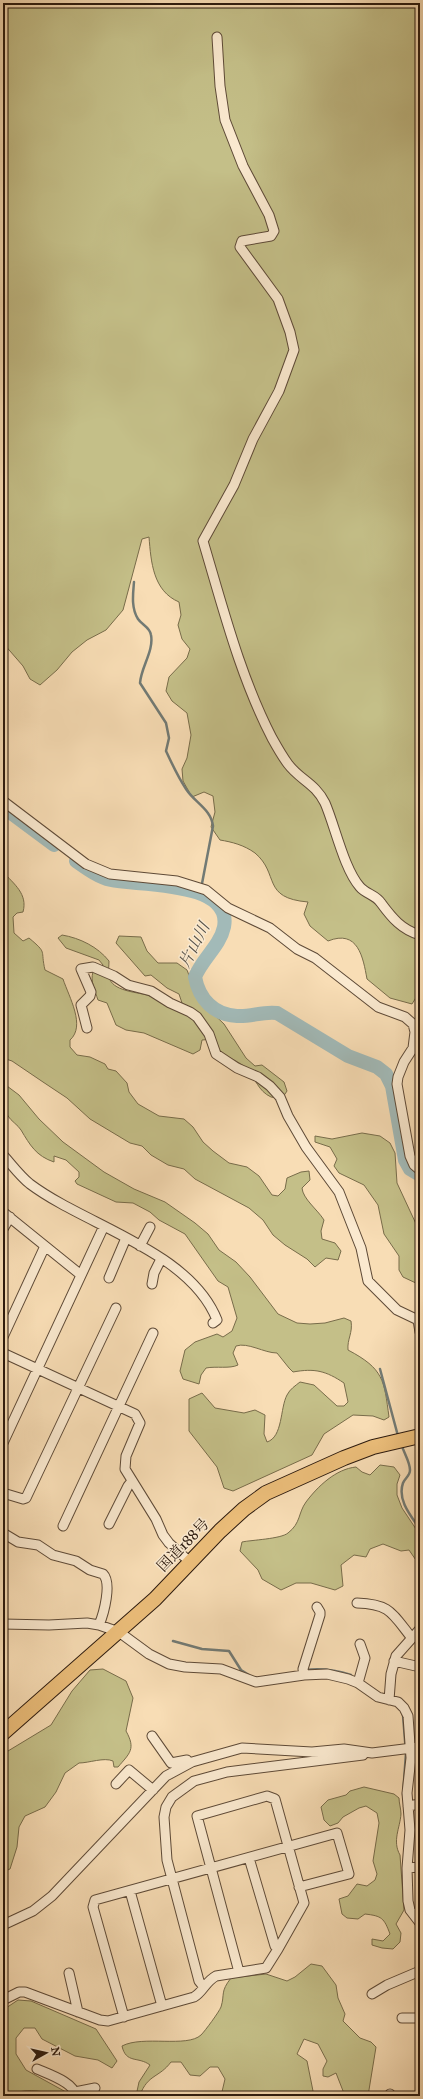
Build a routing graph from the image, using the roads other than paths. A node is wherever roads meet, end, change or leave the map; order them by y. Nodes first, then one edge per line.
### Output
1 (217, 37) dead end
2 (3, 801) edge
3 (420, 935) edge
4 (87, 1028) dead end
5 (3, 1155) edge
6 (420, 1170) edge
7 (6, 1214) edge
8 (104, 1226) junction
9 (150, 1227) dead end
10 (3, 1229) edge
11 (126, 1238) junction
12 (45, 1246) junction
13 (140, 1246) junction
14 (161, 1259) junction
15 (81, 1276) junction
16 (109, 1278) dead end
17 (152, 1284) dead end
18 (116, 1308) dead end
19 (419, 1319) edge
20 (213, 1323) dead end
21 (420, 1332) edge
22 (153, 1333) dead end
23 (3, 1337) edge
24 (3, 1353) edge
25 (38, 1369) junction
26 (78, 1388) junction
27 (119, 1407) junction
28 (420, 1436) edge
29 (3, 1443) edge
30 (132, 1481) junction
31 (3, 1493) edge
32 (109, 1524) dead end
33 (63, 1526) dead end
34 (3, 1533) edge
35 (190, 1562) junction
36 (357, 1604) dead end
37 (317, 1607) dead end
38 (3, 1624) edge
39 (99, 1625) junction
40 (420, 1629) edge
41 (119, 1632) junction
42 (411, 1637) junction
43 (360, 1644) dead end
44 (394, 1660) junction
45 (420, 1667) edge
46 (304, 1675) junction
47 (358, 1683) junction
48 (389, 1700) junction
49 (3, 1733) edge
50 (152, 1736) dead end
51 (420, 1747) edge
52 (410, 1748) junction
53 (372, 1753) junction
54 (192, 1762) junction
55 (116, 1784) dead end
56 (153, 1790) junction
57 (420, 1804) edge
58 (408, 1806) junction
59 (288, 1847) junction
60 (249, 1858) junction
61 (420, 1867) edge
62 (408, 1868) junction
63 (210, 1869) junction
64 (171, 1880) junction
65 (299, 1887) junction
66 (130, 1891) junction
67 (420, 1924) edge
68 (3, 1925) edge
69 (278, 1949) junction
70 (420, 1971) edge
71 (239, 1972) junction
72 (69, 1973) dead end
73 (203, 1986) junction
74 (372, 1994) dead end
75 (3, 2000) edge
76 (162, 2006) junction
77 (78, 2012) junction
78 (124, 2017) junction
79 (402, 2018) dead end
80 (420, 2018) edge
81 (37, 2070) dead end
82 (95, 2088) dead end
83 (75, 2094) edge

1 - 3 street
2 - 6 street
4 - 19 street
5 - 8 street
7 - 10 street
7 - 12 street
8 - 11 street
8 - 15 street
9 - 13 street
11 - 13 street
11 - 16 street
12 - 15 street
12 - 23 street
13 - 14 street
14 - 17 street
14 - 20 street
15 - 25 street
18 - 26 street
19 - 21 street
22 - 27 street
24 - 25 street
25 - 26 street
25 - 29 street
26 - 27 street
26 - 31 street
27 - 30 street
27 - 33 street
28 - 35 highway, 国道188号
30 - 32 street
30 - 35 street
34 - 39 street
35 - 41 highway, 国道188号
36 - 42 street
37 - 46 street
38 - 39 street
39 - 41 street
40 - 42 street
41 - 46 street
41 - 49 highway, 国道188号
42 - 44 street
43 - 47 street
44 - 45 street
44 - 48 street
46 - 47 street
47 - 48 street
48 - 52 street
50 - 54 street
51 - 52 street
52 - 53 street
52 - 58 street
53 - 54 street
53 - 64 street
54 - 56 street
55 - 56 street
56 - 68 street
57 - 58 street
58 - 62 street
59 - 60 street
59 - 63 street
59 - 65 street
59 - 65 street
60 - 63 street
60 - 69 street
61 - 62 street
62 - 67 street
63 - 64 street
63 - 71 street
64 - 66 street
64 - 73 street
65 - 69 street
66 - 76 street
66 - 78 street
69 - 71 street
70 - 74 street
71 - 73 street
72 - 77 street
73 - 76 street
75 - 77 street
76 - 78 street
77 - 78 street
79 - 80 street
81 - 83 street
82 - 83 street

